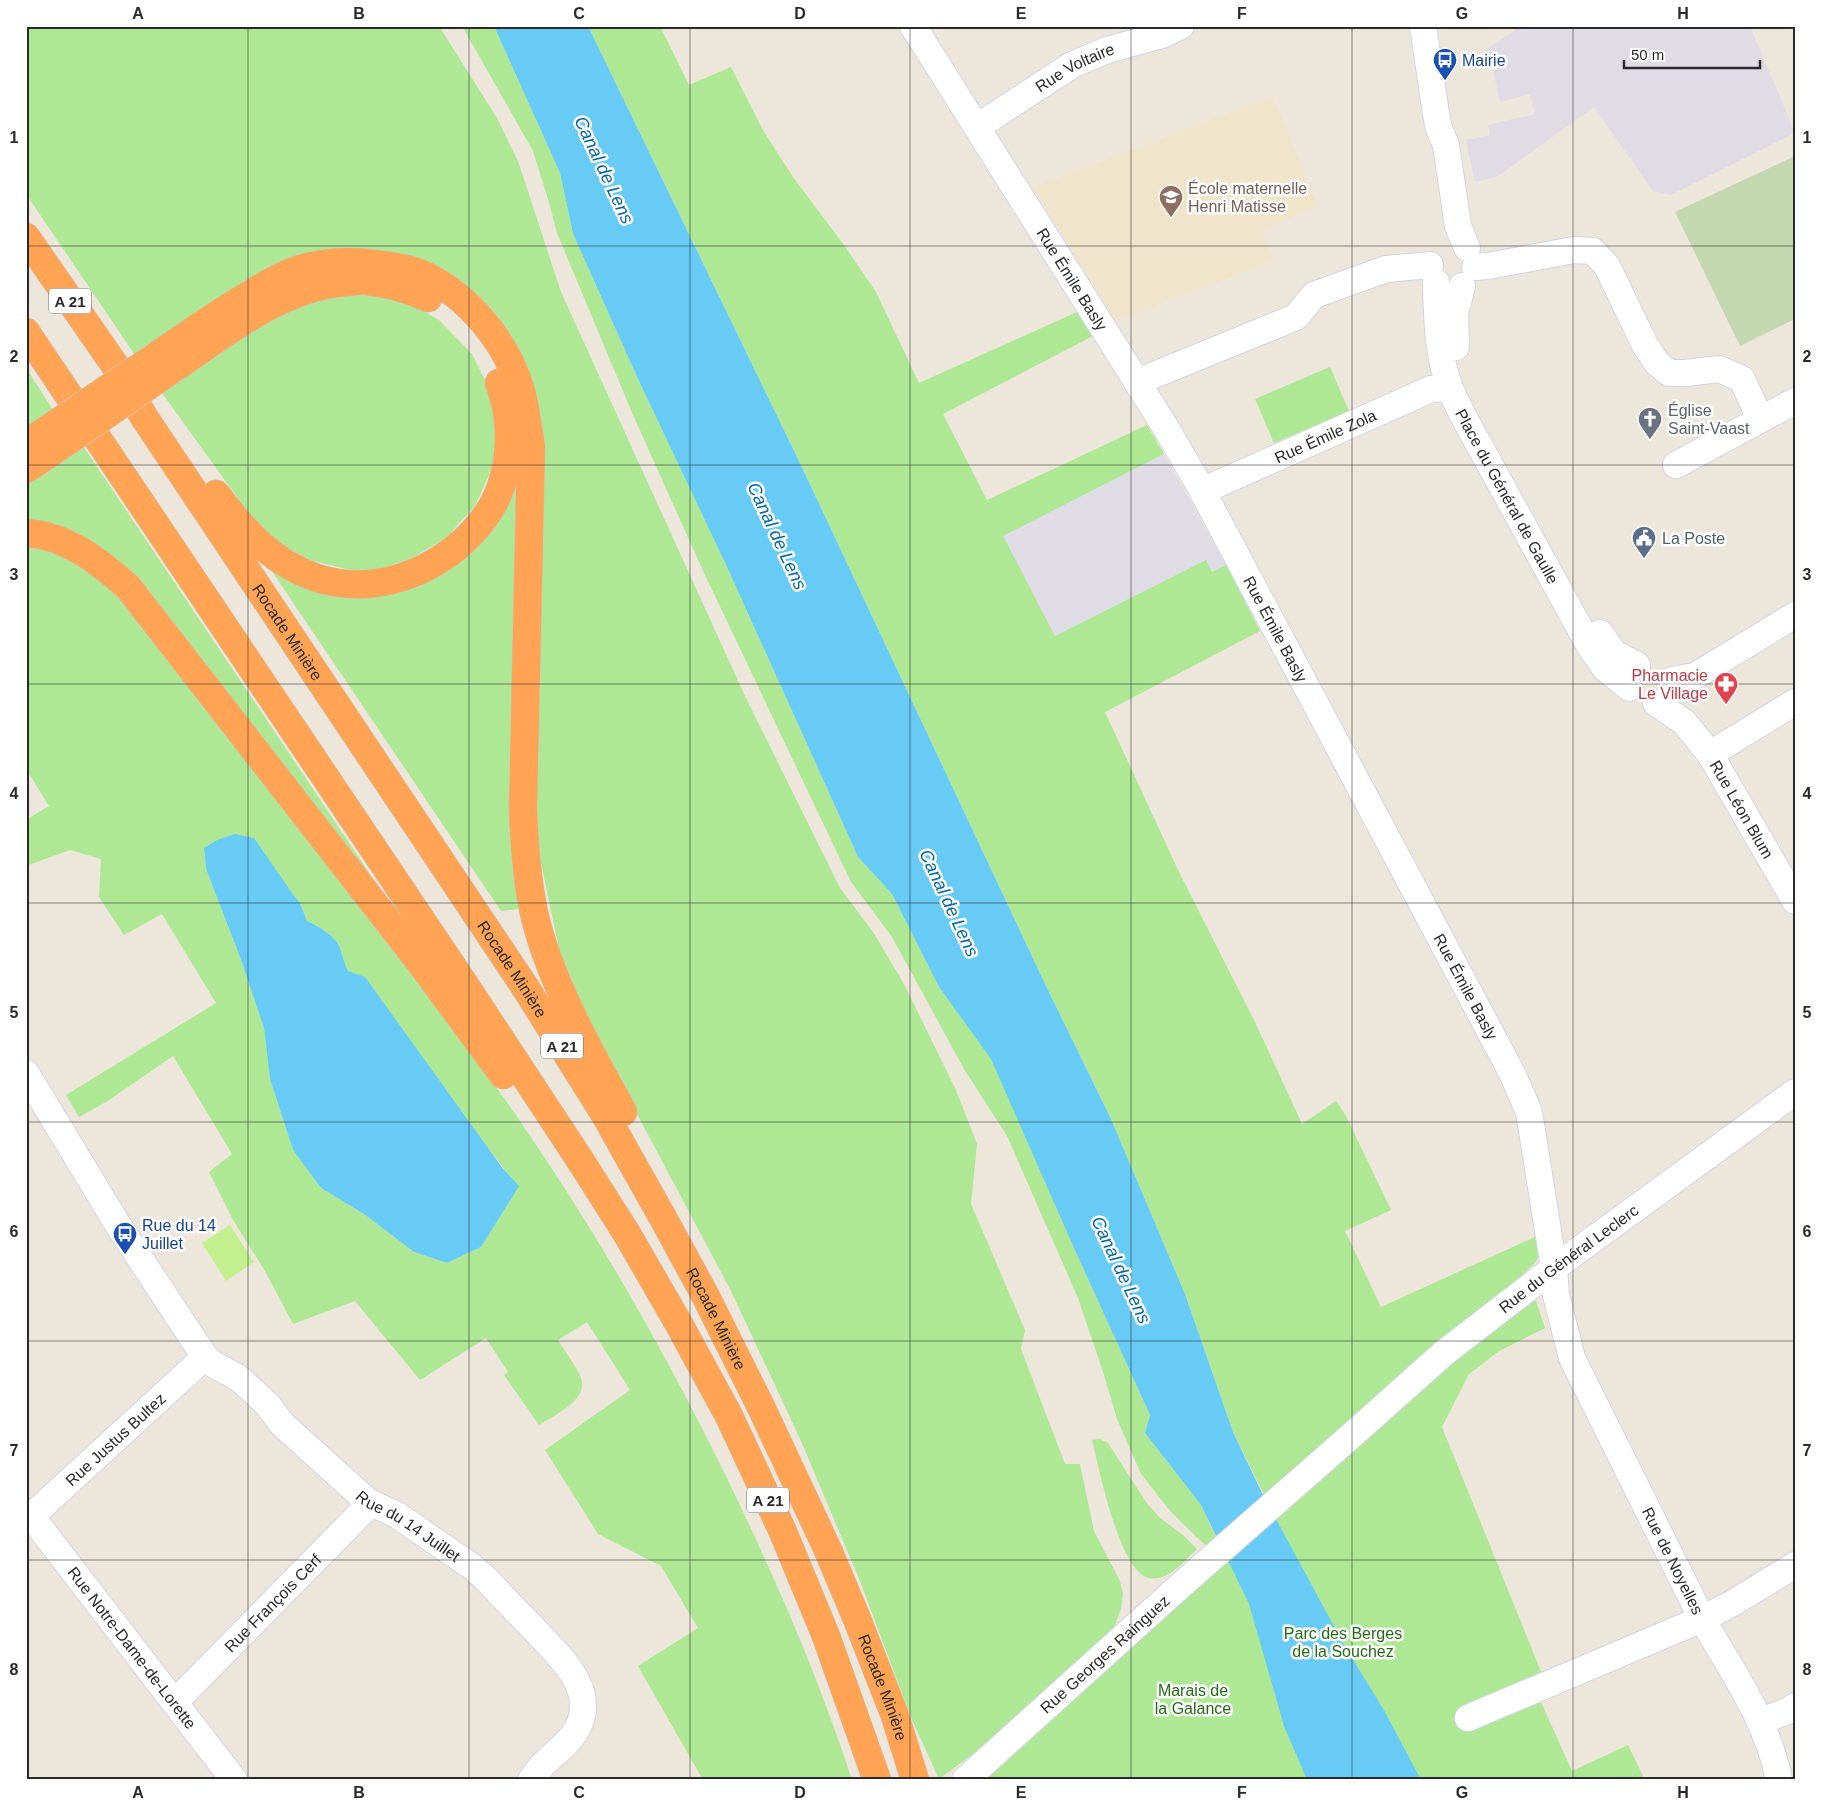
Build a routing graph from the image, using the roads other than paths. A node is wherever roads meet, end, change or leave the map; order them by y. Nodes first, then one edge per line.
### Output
1 (912, 26) edge
2 (1181, 26) edge
3 (1423, 26) edge
4 (977, 127) junction
5 (26, 237) edge
6 (1452, 265) junction
7 (26, 332) edge
8 (171, 358) junction
9 (114, 364) junction
10 (1137, 382) junction
11 (1450, 388) junction
12 (1795, 401) edge
13 (1760, 420) junction
14 (31, 453) edge
15 (1676, 465) dead end
16 (1202, 491) junction
17 (26, 533) edge
18 (1795, 615) edge
19 (1633, 677) junction
20 (1666, 690) junction
21 (1795, 702) edge
22 (1710, 754) junction
23 (1795, 901) edge
24 (26, 1073) edge
25 (1795, 1092) edge
26 (664, 1218) junction
27 (627, 1234) junction
28 (1554, 1268) junction
29 (205, 1357) junction
30 (371, 1504) junction
31 (29, 1518) edge
32 (1243, 1530) joint
33 (1795, 1565) edge
34 (1702, 1619) junction
35 (175, 1702) junction
36 (1795, 1706) edge
37 (1468, 1718) dead end
38 (1761, 1721) junction
39 (234, 1780) edge
40 (531, 1780) edge
41 (877, 1780) edge
42 (915, 1780) edge
43 (965, 1780) edge
44 (1779, 1780) edge

1 - 4 street, Rue Émile Basly
2 - 4 street, Rue Voltaire
3 - 6 street
4 - 10 street, Rue Émile Basly
5 - 9 highway, Rocade Minière / A 21
6 - 10 street
6 - 11 street, Place du Général de Gaulle
6 - 13 street
6 - 19 street, Place du Général de Gaulle
7 - 27 highway, A 21
8 - 9 highway
8 - 14 highway, bridge
8 - 26 highway
9 - 26 highway, Rocade Minière / A 21
10 - 16 street, Rue Émile Basly
11 - 16 street, Rue Émile Zola
11 - 19 street, Place du Général de Gaulle
12 - 13 street
13 - 15 street
16 - 28 street, Rue Émile Basly
17 - 27 highway
18 - 20 street
19 - 20 street
19 - 20 street
20 - 22 street, Rue Léon Blum
21 - 22 street
22 - 23 street, Rue Léon Blum
24 - 29 street, Rue du 14 Juillet
25 - 28 street, Rue du Général Leclerc
26 - 42 highway, Rocade Minière / A 21
27 - 41 highway, A 21
28 - 32 street, Rue du Général Leclerc
28 - 34 street, Rue de Noyelles
29 - 30 street, Rue du 14 Juillet
29 - 31 street, Rue Justus Bultez
30 - 35 street, Rue François Cerf
30 - 40 street, Rue du 14 Juillet
31 - 35 street, Rue Notre-Dame-de-Lorette
32 - 43 street, Rue Georges Rainguez
33 - 34 street
34 - 37 street, Rue de Noyelles
34 - 38 street
35 - 39 street, Rue Notre-Dame-de-Lorette
36 - 38 street
38 - 44 street

